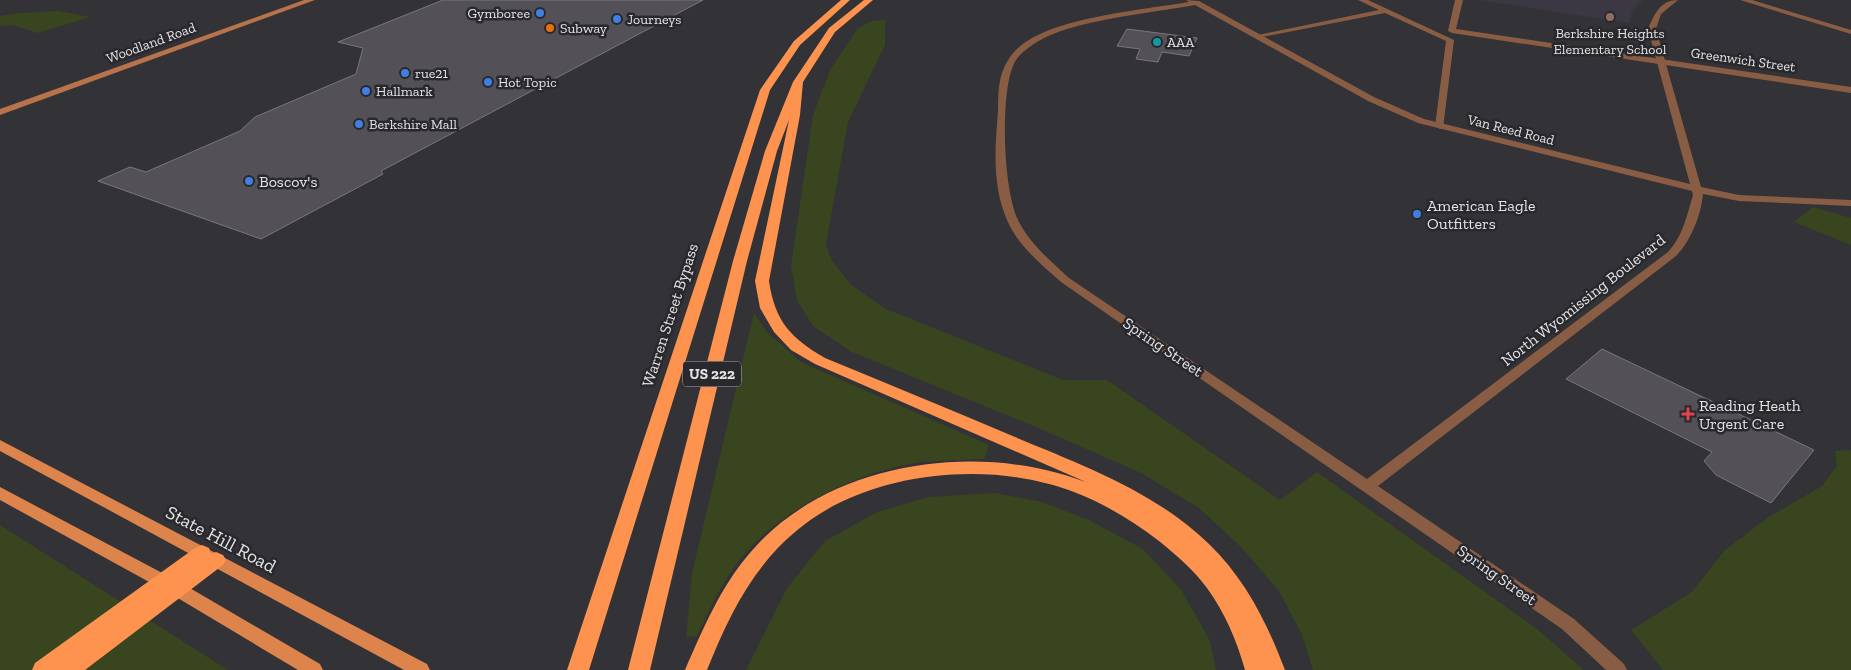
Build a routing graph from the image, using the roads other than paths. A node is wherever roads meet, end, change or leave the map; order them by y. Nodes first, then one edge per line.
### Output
1 (311, 0) edge
2 (832, 0) edge
3 (846, 0) edge
4 (870, 0) edge
5 (880, 0) edge
6 (1362, 0) edge
7 (1459, 0) edge
8 (1674, 0) edge
9 (1744, 0) edge
10 (1193, 2) edge
11 (1386, 11) junction
12 (832, 30) junction
13 (1851, 32) edge
14 (1451, 35) junction
15 (1257, 36) junction
16 (797, 43) junction
17 (1661, 62) junction
18 (798, 82) junction
19 (1851, 90) edge
20 (0, 112) edge
21 (1440, 126) junction
22 (1697, 190) junction
23 (1851, 203) edge
24 (0, 445) edge
25 (1368, 486) junction
26 (0, 493) edge
27 (209, 557) junction
28 (169, 586) junction
29 (43, 670) edge
30 (69, 670) edge
31 (314, 670) edge
32 (421, 670) edge
33 (578, 670) edge
34 (639, 670) edge
35 (696, 670) edge
36 (1256, 670) edge
37 (1274, 670) edge
38 (1618, 670) edge

1 - 20 main road, Woodland Road
2 - 16 highway
3 - 16 highway, Warren Street Bypass / US 222
4 - 12 highway, US 222
5 - 12 highway
6 - 11 street, Greenwich Street
7 - 14 street
8 - 17 street, North Wyomissing Boulevard
9 - 13 street
10 - 15 street, Van Reed Road
10 - 25 street, Spring Street
11 - 14 street, Greenwich Street
11 - 15 street
12 - 18 highway, US 222
14 - 17 street, Greenwich Street
14 - 21 street
15 - 21 street, Van Reed Road
16 - 33 highway, Warren Street Bypass / US 222
17 - 19 street, Greenwich Street
17 - 22 street, North Wyomissing Boulevard
18 - 34 highway, US 222
18 - 37 highway
21 - 22 street, Van Reed Road
22 - 23 street, Van Reed Road
22 - 25 street, North Wyomissing Boulevard
24 - 27 main road, State Hill Road
25 - 38 street, Spring Street
26 - 28 main road
27 - 28 highway
27 - 32 main road, State Hill Road
28 - 29 highway
28 - 30 highway
28 - 31 main road
35 - 36 highway

